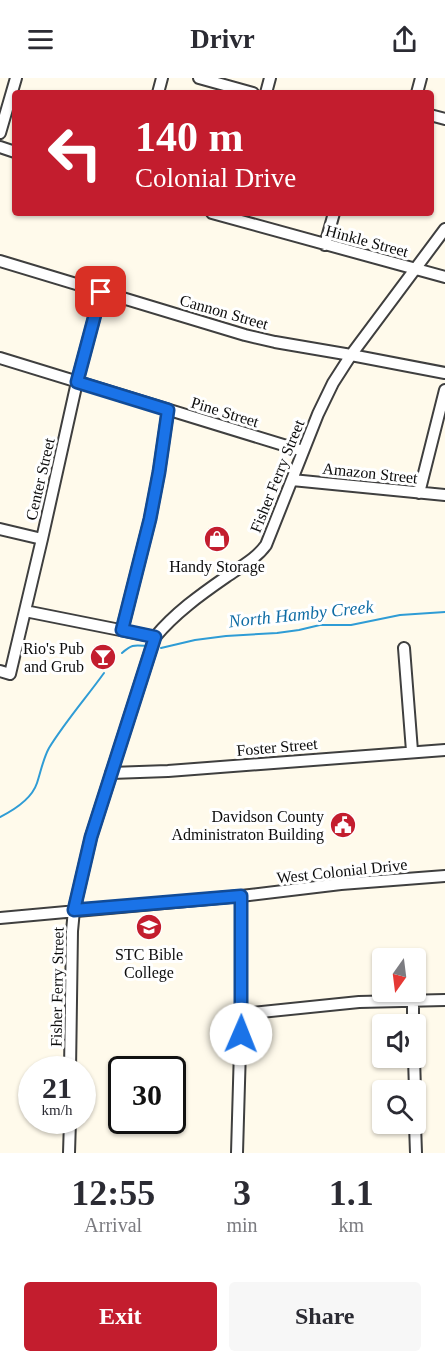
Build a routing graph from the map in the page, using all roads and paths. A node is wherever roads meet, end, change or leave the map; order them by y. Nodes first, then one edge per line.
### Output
1 (200, 78) edge
2 (242, 90) edge
3 (12, 92) edge
4 (0, 133) edge
5 (231, 216) edge
6 (333, 216) edge
7 (445, 229) edge
8 (326, 245) junction
9 (0, 261) edge
10 (414, 269) junction
11 (445, 277) edge
12 (101, 292) junction
13 (351, 355) junction
14 (0, 358) edge
15 (445, 373) edge
16 (77, 382) junction
17 (445, 390) edge
18 (168, 410) junction
19 (303, 451) junction
20 (292, 480) junction
21 (419, 493) junction
22 (445, 495) edge
23 (0, 529) edge
24 (42, 539) junction
25 (25, 611) junction
26 (122, 630) junction
27 (155, 637) junction
28 (404, 648) dead end
29 (5, 673) edge
30 (445, 750) edge
31 (412, 751) junction
32 (111, 772) junction
33 (445, 876) edge
34 (241, 896) junction
35 (74, 910) junction
36 (0, 918) edge
37 (445, 1000) edge
38 (426, 1001) edge
39 (388, 1002) edge
40 (241, 1014) junction
41 (70, 1056) edge
42 (70, 1134) edge
43 (416, 1134) edge
44 (69, 1153) edge
45 (237, 1153) edge
46 (416, 1153) edge

1 - 2 street
3 - 4 street
5 - 8 street, Hinkle Street
6 - 8 street
7 - 10 street, Fisher Ferry Street
8 - 10 street, Hinkle Street
9 - 12 street, Cannon Street
10 - 11 street, Hinkle Street
10 - 13 street, Fisher Ferry Street
12 - 13 street, Cannon Street
12 - 16 street, Center Street
13 - 15 street, Cannon Street
13 - 19 street, Fisher Ferry Street
14 - 16 street, Pine Street
16 - 18 street, Pine Street
16 - 24 street, Center Street
17 - 21 street
18 - 19 street, Pine Street
18 - 26 street
19 - 20 street, Fisher Ferry Street
20 - 21 street, Amazon Street
20 - 27 street, Fisher Ferry Street
21 - 22 street, Amazon Street
23 - 24 street
24 - 25 street, Center Street
25 - 26 street
25 - 29 street, Center Street
26 - 27 street
27 - 32 street, Fisher Ferry Street
28 - 31 street
30 - 31 street, Foster Street
31 - 32 street, Foster Street
32 - 35 street, Fisher Ferry Street
33 - 34 street, West Colonial Drive
34 - 35 street, West Colonial Drive
34 - 40 street
35 - 36 street, West Colonial Drive
35 - 41 street, Fisher Ferry Street
37 - 38 street
39 - 40 street
40 - 45 street
42 - 44 street
43 - 46 street

